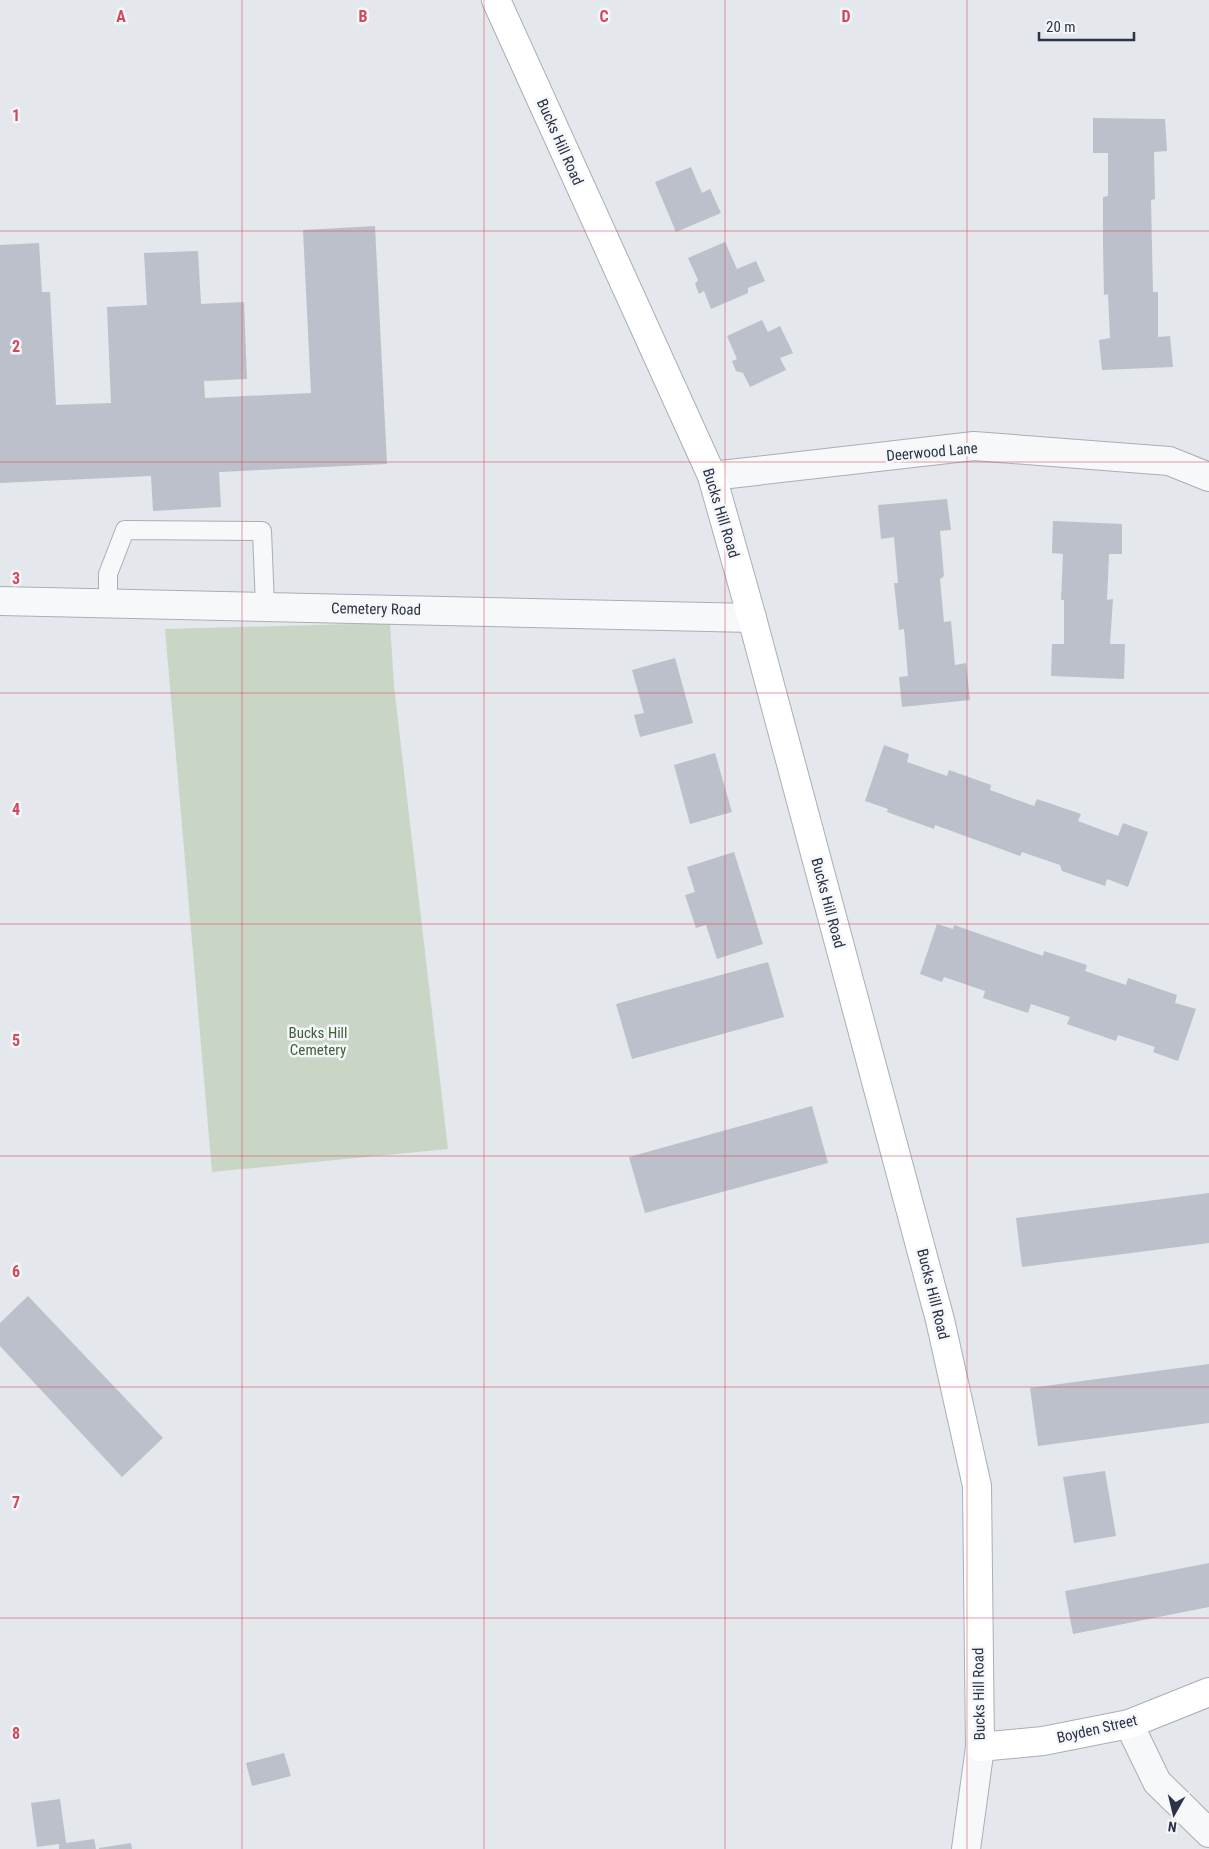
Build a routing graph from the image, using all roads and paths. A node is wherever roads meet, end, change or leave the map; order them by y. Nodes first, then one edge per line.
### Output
1 (496, 0) edge
2 (712, 476) junction
3 (1209, 476) edge
4 (0, 601) edge
5 (108, 603) junction
6 (265, 606) junction
7 (752, 618) junction
8 (1209, 1692) edge
9 (1129, 1724) junction
10 (980, 1747) junction
11 (1209, 1833) edge
12 (966, 1849) edge

1 - 2 street, Bucks Hill Road
2 - 3 street, Deerwood Lane
2 - 7 street, Bucks Hill Road
4 - 5 street, Cemetery Road
5 - 6 street, Cemetery Road
5 - 6 lane
6 - 7 street, Cemetery Road
7 - 10 street, Bucks Hill Road
8 - 9 street, Boyden Street
9 - 10 street, Boyden Street
9 - 11 street
10 - 12 street, Bucks Hill Road

